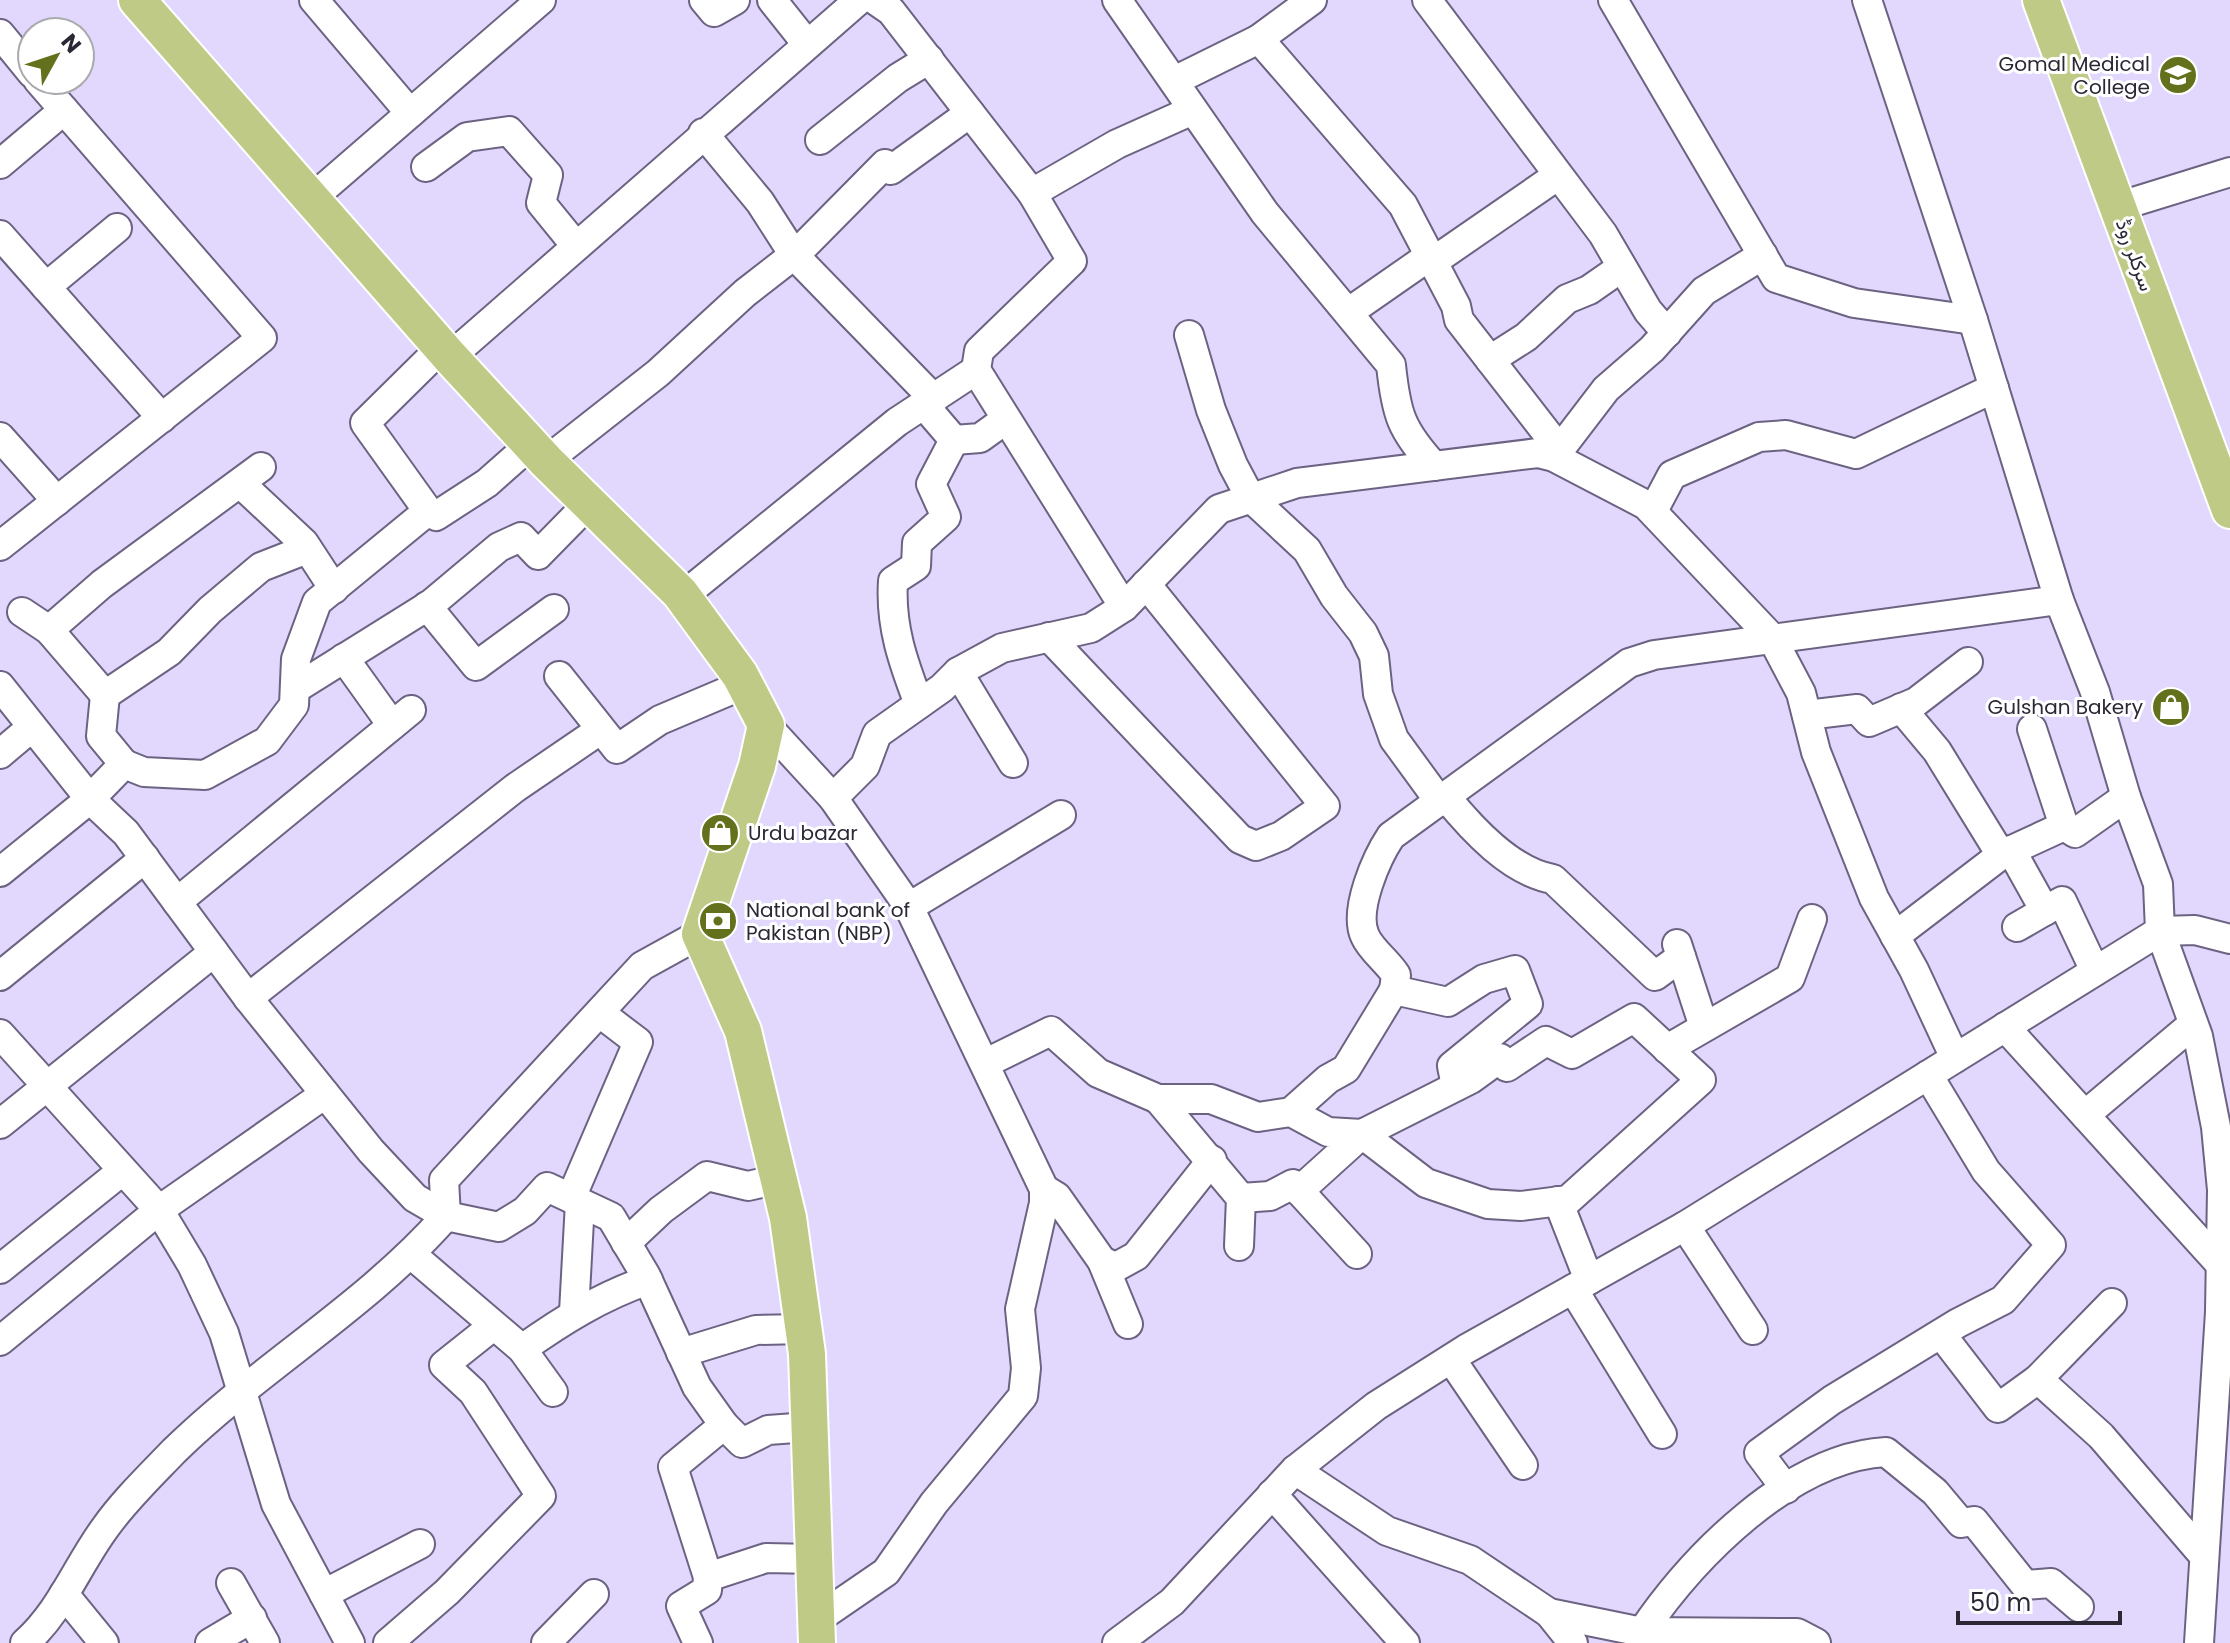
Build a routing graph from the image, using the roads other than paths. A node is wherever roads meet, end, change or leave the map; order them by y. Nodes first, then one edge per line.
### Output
1 (137, 0) edge
2 (314, 0) edge
3 (541, 0) edge
4 (704, 0) edge
5 (735, 0) edge
6 (772, 0) edge
7 (859, 0) edge
8 (875, 0) edge
9 (1117, 0) edge
10 (1312, 0) edge
11 (1427, 0) edge
12 (1613, 0) edge
13 (1867, 0) edge
14 (2041, 0) edge
15 (0, 34) edge
16 (1259, 39) junction
17 (807, 44) junction
18 (16, 54) edge
19 (929, 59) junction
20 (1174, 81) junction
21 (52, 96) edge
22 (64, 110) junction
23 (1193, 110) junction
24 (410, 113) junction
25 (970, 113) junction
26 (703, 133) junction
27 (820, 140) dead end
28 (0, 164) edge
29 (426, 167) dead end
30 (2230, 172) edge
31 (1557, 176) junction
32 (1032, 193) junction
33 (310, 200) junction
34 (2117, 207) junction
35 (117, 228) dead end
36 (2, 240) edge
37 (576, 246) junction
38 (794, 255) junction
39 (1763, 255) junction
40 (1429, 260) junction
41 (1622, 267) junction
42 (46, 287) junction
43 (1349, 312) junction
44 (1973, 320) junction
45 (1667, 333) junction
46 (1189, 335) dead end
47 (446, 352) junction
48 (1490, 360) junction
49 (976, 370) junction
50 (1994, 388) junction
51 (929, 402) junction
52 (162, 418) junction
53 (1005, 420) junction
54 (0, 437) edge
55 (954, 440) junction
56 (539, 452) junction
57 (1557, 454) junction
58 (1434, 466) junction
59 (1250, 497) junction
60 (57, 501) junction
61 (589, 503) junction
62 (2230, 510) edge
63 (428, 511) junction
64 (1653, 511) junction
65 (0, 546) edge
66 (307, 549) junction
67 (1146, 584) junction
68 (334, 589) junction
69 (683, 596) junction
70 (2059, 600) junction
71 (427, 606) junction
72 (1124, 607) junction
73 (554, 609) dead end
74 (22, 612) dead end
75 (49, 630) junction
76 (1049, 637) junction
77 (1772, 638) junction
78 (344, 658) junction
79 (1968, 662) dead end
80 (958, 672) junction
81 (559, 676) dead end
82 (745, 684) junction
83 (0, 686) edge
84 (295, 689) junction
85 (105, 695) junction
86 (919, 704) junction
87 (1901, 708) junction
88 (1807, 715) junction
89 (766, 725) junction
90 (32, 727) junction
91 (2032, 729) dead end
92 (600, 730) junction
93 (0, 754) edge
94 (1013, 763) dead end
95 (124, 764) junction
96 (2126, 797) junction
97 (833, 798) junction
98 (90, 799) junction
99 (1443, 799) junction
100 (1061, 815) dead end
101 (2064, 826) junction
102 (2006, 852) junction
103 (145, 858) junction
104 (0, 872) edge
105 (177, 902) junction
106 (909, 907) junction
107 (2045, 911) junction
108 (1812, 919) dead end
109 (2017, 927) dead end
110 (2160, 931) junction
111 (700, 934) junction
112 (1895, 936) junction
113 (2230, 939) edge
114 (214, 952) junction
115 (2095, 971) junction
116 (0, 976) edge
117 (1394, 990) junction
118 (248, 998) junction
119 (600, 1013) junction
120 (2193, 1024) junction
121 (1704, 1027) junction
122 (2005, 1027) junction
123 (0, 1034) edge
124 (1667, 1049) junction
125 (1955, 1058) junction
126 (986, 1063) junction
127 (1928, 1075) junction
128 (1456, 1086) junction
129 (45, 1087) junction
130 (325, 1094) junction
131 (1158, 1099) junction
132 (1291, 1112) junction
133 (2085, 1115) junction
134 (0, 1124) edge
135 (1362, 1134) junction
136 (1212, 1160) junction
137 (122, 1171) junction
138 (779, 1179) junction
139 (1044, 1189) junction
140 (1299, 1191) junction
141 (1241, 1198) junction
142 (575, 1200) junction
143 (1558, 1201) junction
144 (159, 1210) junction
145 (446, 1216) junction
146 (1685, 1226) junction
147 (626, 1243) junction
148 (1239, 1246) dead end
149 (1357, 1254) dead end
150 (412, 1255) junction
151 (1102, 1261) junction
152 (2220, 1264) junction
153 (0, 1269) edge
154 (648, 1280) junction
155 (1581, 1284) junction
156 (2112, 1303) dead end
157 (574, 1312) junction
158 (1128, 1324) dead end
159 (493, 1326) junction
160 (804, 1329) junction
161 (1753, 1330) dead end
162 (1941, 1334) junction
163 (0, 1341) edge
164 (522, 1349) junction
165 (681, 1353) junction
166 (1451, 1359) junction
167 (2038, 1379) junction
168 (243, 1388) junction
169 (553, 1392) dead end
170 (724, 1425) junction
171 (809, 1427) junction
172 (1662, 1434) dead end
173 (1523, 1465) dead end
174 (1295, 1470) junction
175 (1786, 1489) junction
176 (1272, 1494) junction
177 (420, 1544) dead end
178 (2204, 1556) junction
179 (814, 1559) junction
180 (708, 1577) junction
181 (231, 1583) dead end
182 (64, 1594) junction
183 (324, 1594) junction
184 (594, 1594) dead end
185 (2079, 1607) dead end
186 (1549, 1613) junction
187 (258, 1631) edge
188 (816, 1631) edge
189 (1642, 1632) junction
190 (338, 1639) edge
191 (25, 1643) edge
192 (104, 1643) edge
193 (210, 1643) edge
194 (388, 1643) edge
195 (546, 1643) edge
196 (698, 1643) edge
197 (1117, 1643) edge
198 (1405, 1643) edge
199 (1573, 1643) edge
200 (1816, 1643) edge
201 (2199, 1643) edge

1 - 33 main road
2 - 24 street
3 - 24 street
4 - 5 street
6 - 17 street
7 - 17 street
8 - 19 street
9 - 20 street
10 - 16 street
11 - 31 street
12 - 39 street
13 - 44 street
14 - 34 main road, سرکلر روڈ
15 - 18 street
16 - 20 street
16 - 40 street
17 - 26 street
19 - 25 street
19 - 27 street
20 - 23 street
21 - 22 street
22 - 28 street
22 - 52 street
23 - 32 street
23 - 43 street
24 - 33 street
25 - 32 street
25 - 38 street
26 - 37 street
26 - 38 street
29 - 37 street
30 - 34 street
31 - 40 street
31 - 41 street
32 - 49 street
33 - 47 main road
34 - 62 main road, سرکلر روڈ
35 - 42 street
36 - 42 street
37 - 47 street
38 - 51 street
38 - 56 street
39 - 44 street
39 - 45 street
40 - 43 street
40 - 48 street
41 - 45 street
41 - 48 street
42 - 52 street
43 - 58 street
44 - 50 street
45 - 57 street
46 - 59 street
47 - 56 main road
47 - 63 street
48 - 57 street
49 - 51 street
49 - 53 street
50 - 64 street
50 - 70 street
51 - 55 street
51 - 69 street
52 - 60 street
53 - 55 street
53 - 72 street
54 - 60 street
55 - 86 street
56 - 61 main road
56 - 63 street
57 - 58 street
57 - 64 street
58 - 59 street
59 - 67 street
59 - 99 street
60 - 65 street
61 - 69 main road
61 - 71 street
63 - 68 street
64 - 77 street
66 - 68 street
66 - 75 street
66 - 85 street
67 - 72 street
67 - 76 street
68 - 84 street
69 - 82 main road
70 - 77 street
70 - 96 street
71 - 73 street
71 - 78 street
72 - 76 street
74 - 75 street
75 - 85 street
76 - 80 street
77 - 88 street
77 - 99 street
78 - 84 street
78 - 105 street
79 - 87 street
80 - 86 street
80 - 94 street
81 - 92 street
82 - 89 main road
82 - 92 street
83 - 90 street
84 - 95 street
85 - 95 street
86 - 97 street
87 - 88 street
87 - 102 street
88 - 112 street
89 - 97 street
89 - 111 main road
90 - 93 street
90 - 98 street
91 - 101 street
92 - 118 street
95 - 98 street
96 - 101 street
96 - 110 street
97 - 106 street
98 - 103 street
98 - 104 street
99 - 117 street
99 - 121 street
100 - 106 street
101 - 102 street
102 - 107 street
102 - 112 street
103 - 105 street
103 - 116 street
105 - 114 street
106 - 126 street
107 - 109 street
107 - 115 street
108 - 121 street
110 - 113 street
110 - 115 street
110 - 120 street
111 - 119 street
111 - 138 main road
112 - 125 street
114 - 118 street
114 - 129 street
115 - 122 street
117 - 128 street
117 - 132 street
118 - 130 street
119 - 142 street
119 - 145 street
120 - 133 street
120 - 152 street
121 - 124 street
122 - 125 street
122 - 133 street
123 - 129 street
124 - 128 street
124 - 143 street
125 - 127 street
126 - 131 street
126 - 139 street
127 - 146 street
127 - 162 street
128 - 135 street
129 - 134 street
129 - 137 street
130 - 144 street
130 - 145 street
131 - 132 street
131 - 136 street
132 - 135 street
133 - 152 street
135 - 140 street
135 - 143 street
136 - 141 street
136 - 151 street
137 - 144 street
137 - 153 street
138 - 147 street
138 - 160 main road
139 - 151 street
139 - 188 street
140 - 141 street
140 - 149 street
141 - 148 street
142 - 145 street
142 - 147 street
142 - 157 street
143 - 155 street
144 - 163 street
144 - 168 street
145 - 150 street
146 - 155 street
146 - 161 street
147 - 154 street
150 - 159 street
150 - 168 street
151 - 158 street
152 - 178 street
154 - 157 street
154 - 165 street
155 - 166 street
155 - 172 street
156 - 167 street
157 - 164 street
159 - 164 street
159 - 194 street
160 - 165 street
160 - 171 main road
162 - 167 street
162 - 175 street
164 - 169 street
165 - 170 street
166 - 173 street
166 - 174 street
167 - 178 street
168 - 182 street
168 - 183 street
170 - 171 street
170 - 180 street
171 - 179 main road
174 - 176 street
174 - 186 street
175 - 185 street
175 - 189 street
176 - 197 street
176 - 198 street
177 - 183 street
178 - 201 street
179 - 180 street
179 - 188 main road
180 - 196 street
181 - 187 street
182 - 191 street
182 - 192 street
183 - 190 street
184 - 195 street
186 - 189 street
186 - 199 street
187 - 193 street
189 - 200 street

